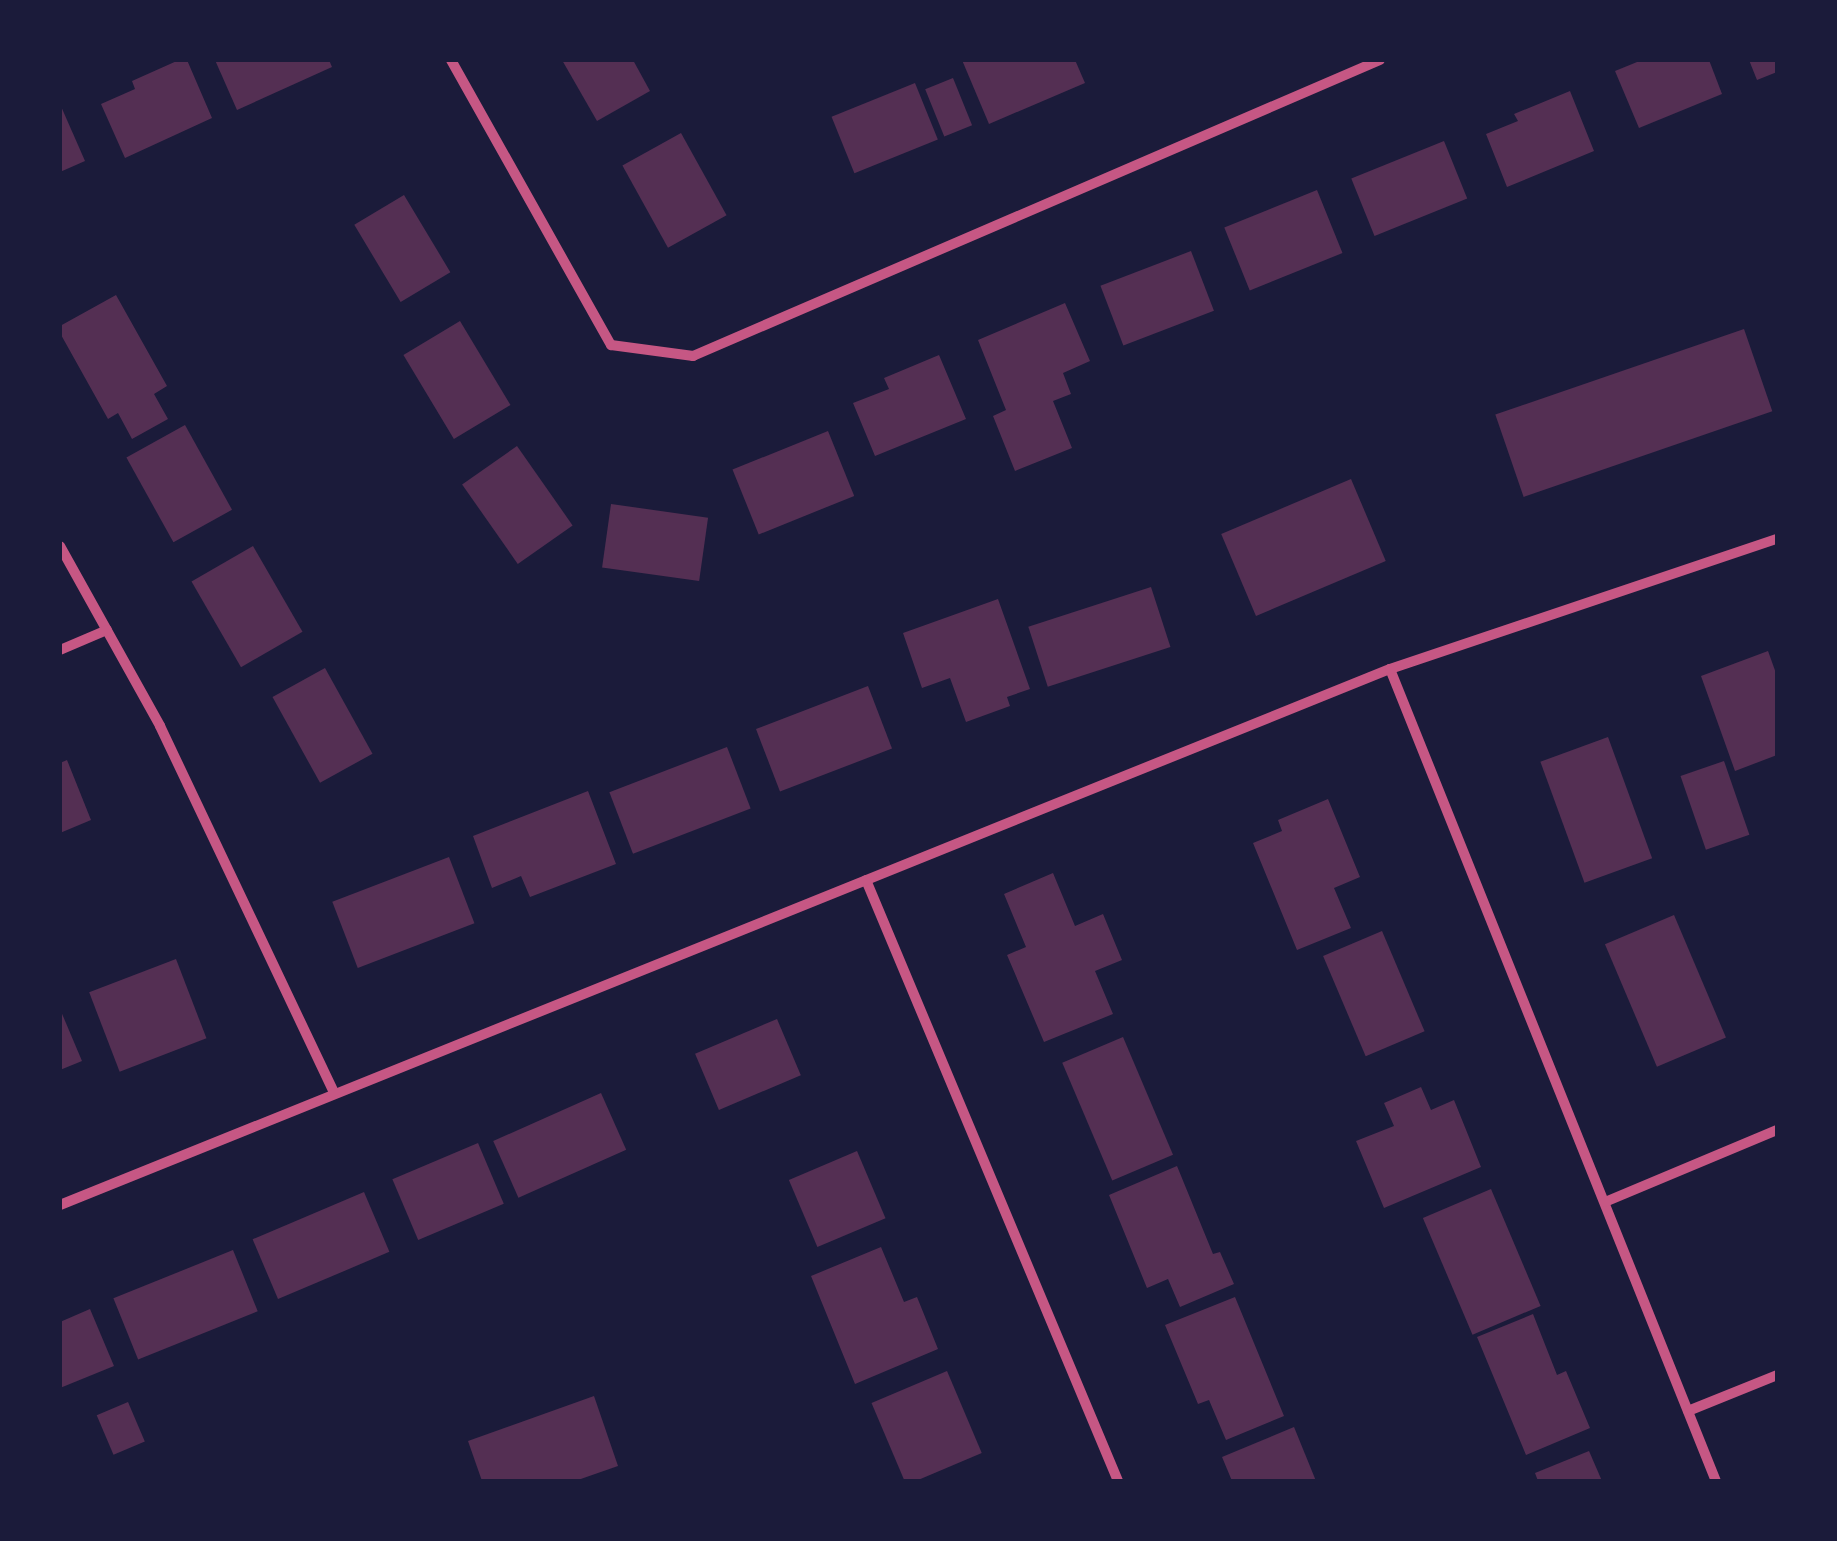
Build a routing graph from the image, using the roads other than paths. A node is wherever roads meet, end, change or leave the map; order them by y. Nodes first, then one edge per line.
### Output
1 (451, 60) edge
2 (1380, 60) edge
3 (1777, 539) edge
4 (60, 546) edge
5 (107, 630) junction
6 (60, 650) edge
7 (1390, 669) junction
8 (866, 880) junction
9 (334, 1092) junction
10 (1777, 1130) edge
11 (1605, 1202) junction
12 (60, 1205) edge
13 (1777, 1375) edge
14 (1688, 1412) junction
15 (1118, 1481) edge
16 (1716, 1481) edge

1 - 2 street
3 - 7 street
4 - 5 street
5 - 6 street
5 - 9 street
7 - 8 street
7 - 11 street
8 - 9 street
8 - 15 street
9 - 12 street
10 - 11 street
11 - 14 street
13 - 14 street
14 - 16 street

